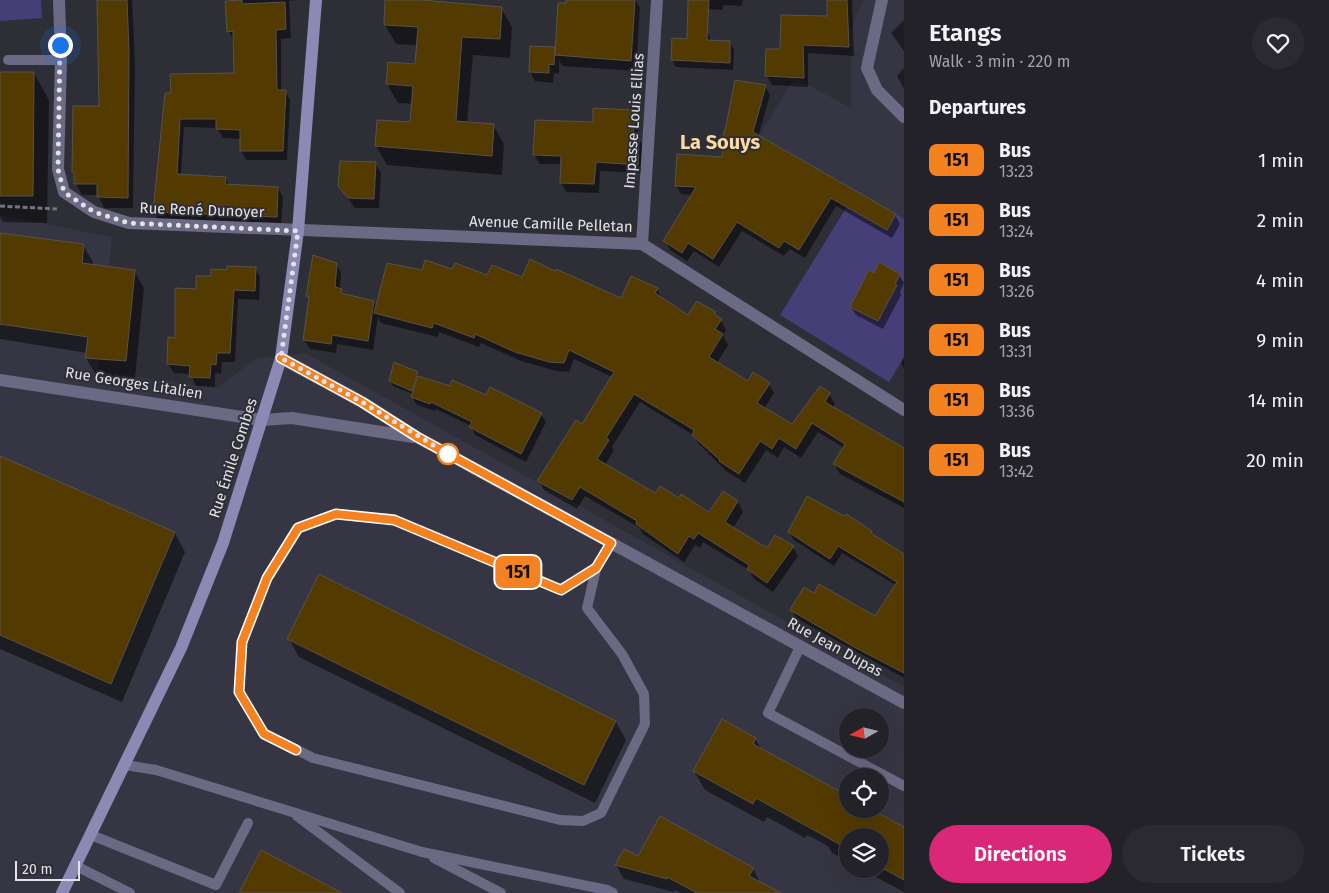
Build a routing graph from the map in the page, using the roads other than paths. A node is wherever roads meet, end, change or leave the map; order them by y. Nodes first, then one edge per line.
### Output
1 (59, 0) edge
2 (316, 0) edge
3 (657, 0) edge
4 (882, 0) edge
5 (8, 60) dead end
6 (61, 60) junction
7 (904, 117) edge
8 (298, 231) junction
9 (642, 244) junction
10 (281, 358) junction
11 (0, 380) edge
12 (904, 410) edge
13 (262, 420) junction
14 (417, 437) junction
15 (611, 543) junction
16 (596, 568) junction
17 (800, 647) junction
18 (904, 703) edge
19 (125, 765) junction
20 (904, 786) edge
21 (290, 811) junction
22 (248, 823) dead end
23 (91, 835) junction
24 (422, 852) junction
25 (76, 866) junction
26 (62, 893) edge
27 (130, 893) edge
28 (400, 893) edge
29 (501, 893) edge
30 (613, 893) edge

1 - 6 street, Rue René Dunoyer
2 - 8 street, Rue Émile Combes
3 - 9 street, Impasse Louis Ellias
4 - 7 street
5 - 6 lane
6 - 8 street, Rue René Dunoyer
8 - 9 street, Avenue Camille Pelletan
8 - 10 street, Rue Émile Combes
9 - 12 street, Avenue Camille Pelletan
10 - 13 street, Rue Émile Combes
10 - 14 street, Rue Jean Dupas
11 - 13 street, Rue Georges Litalien
13 - 14 street, Rue Georges Litalien
13 - 19 street, Rue Émile Combes
14 - 15 street, Rue Jean Dupas
15 - 16 lane
15 - 17 street, Rue Jean Dupas
16 - 16 lane
17 - 18 street, Rue Jean Dupas
17 - 20 lane
19 - 21 lane
19 - 23 street, Rue Émile Combes
21 - 24 lane
21 - 28 lane
22 - 23 lane
23 - 25 street, Rue Émile Combes
24 - 29 lane
24 - 30 lane
25 - 26 street, Rue Émile Combes
25 - 27 lane

